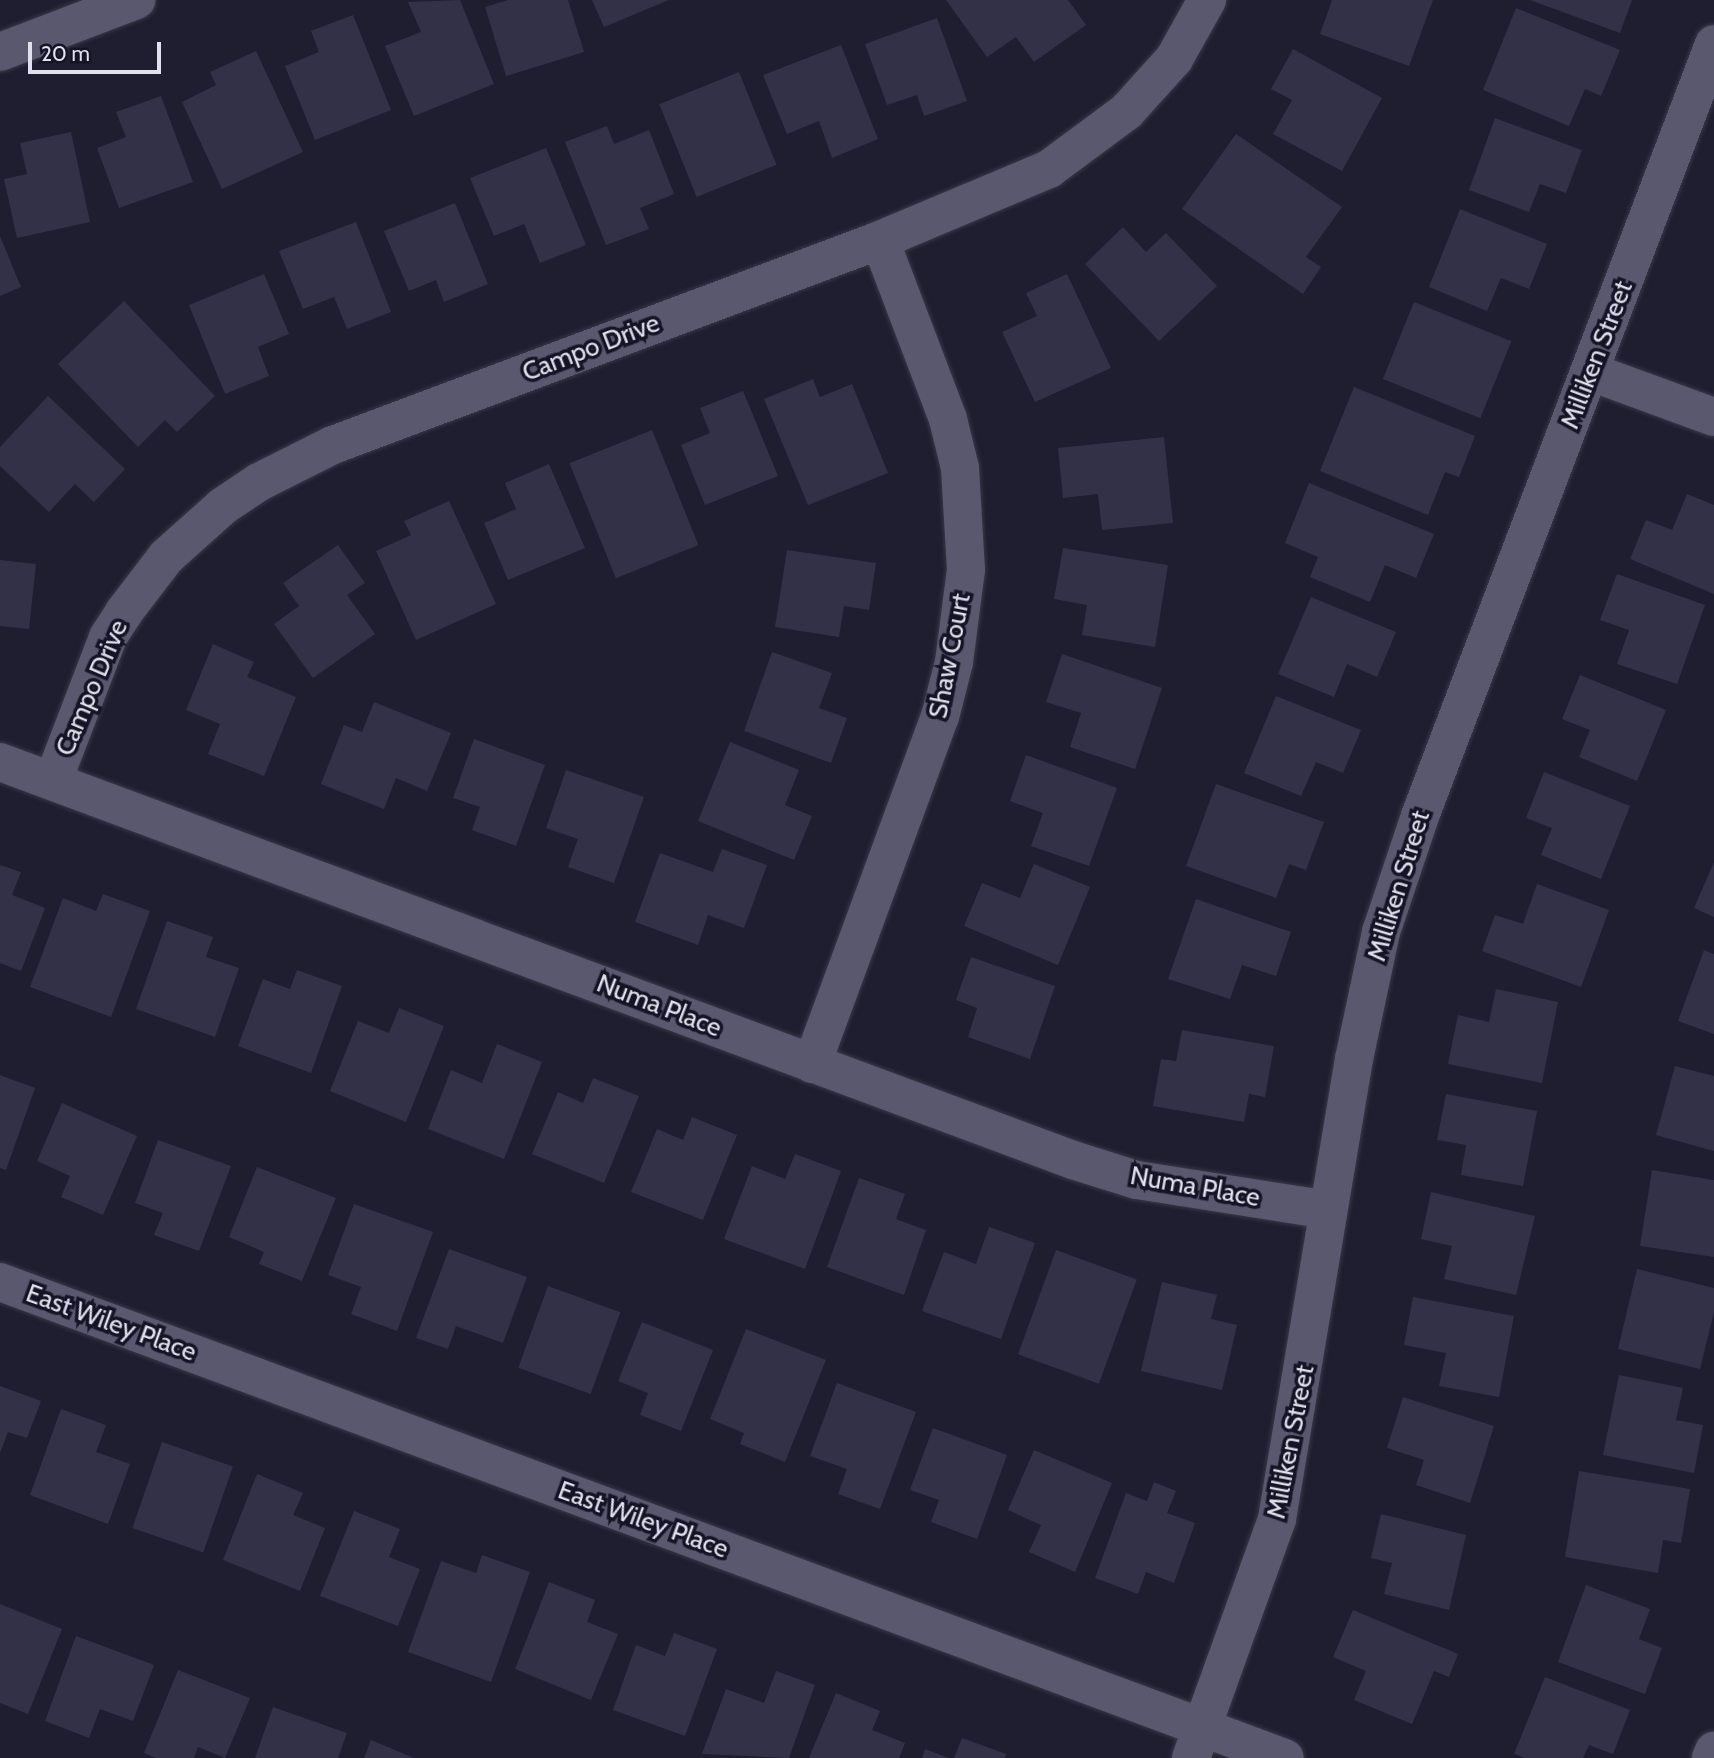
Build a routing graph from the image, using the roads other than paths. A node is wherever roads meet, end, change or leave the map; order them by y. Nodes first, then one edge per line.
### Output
1 (136, 0) edge
2 (1208, 0) edge
3 (1714, 44) edge
4 (0, 52) edge
5 (880, 240) junction
6 (1591, 372) junction
7 (1714, 417) edge
8 (0, 762) edge
9 (54, 778) junction
10 (812, 1063) junction
11 (1328, 1210) junction
12 (0, 1282) edge
13 (1196, 1743) edge
14 (1714, 1751) edge
15 (1285, 1758) edge
16 (1711, 1758) edge

1 - 4 street
2 - 5 street, Campo Drive
3 - 6 street, Milliken Street
5 - 9 street, Campo Drive
5 - 10 street, Shaw Court
6 - 7 street
6 - 11 street, Milliken Street
8 - 9 street, Numa Place
9 - 10 street, Numa Place
10 - 11 street, Numa Place
11 - 13 street, Milliken Street
12 - 13 street, East Wiley Place
13 - 15 street, East Wiley Place
14 - 16 street

